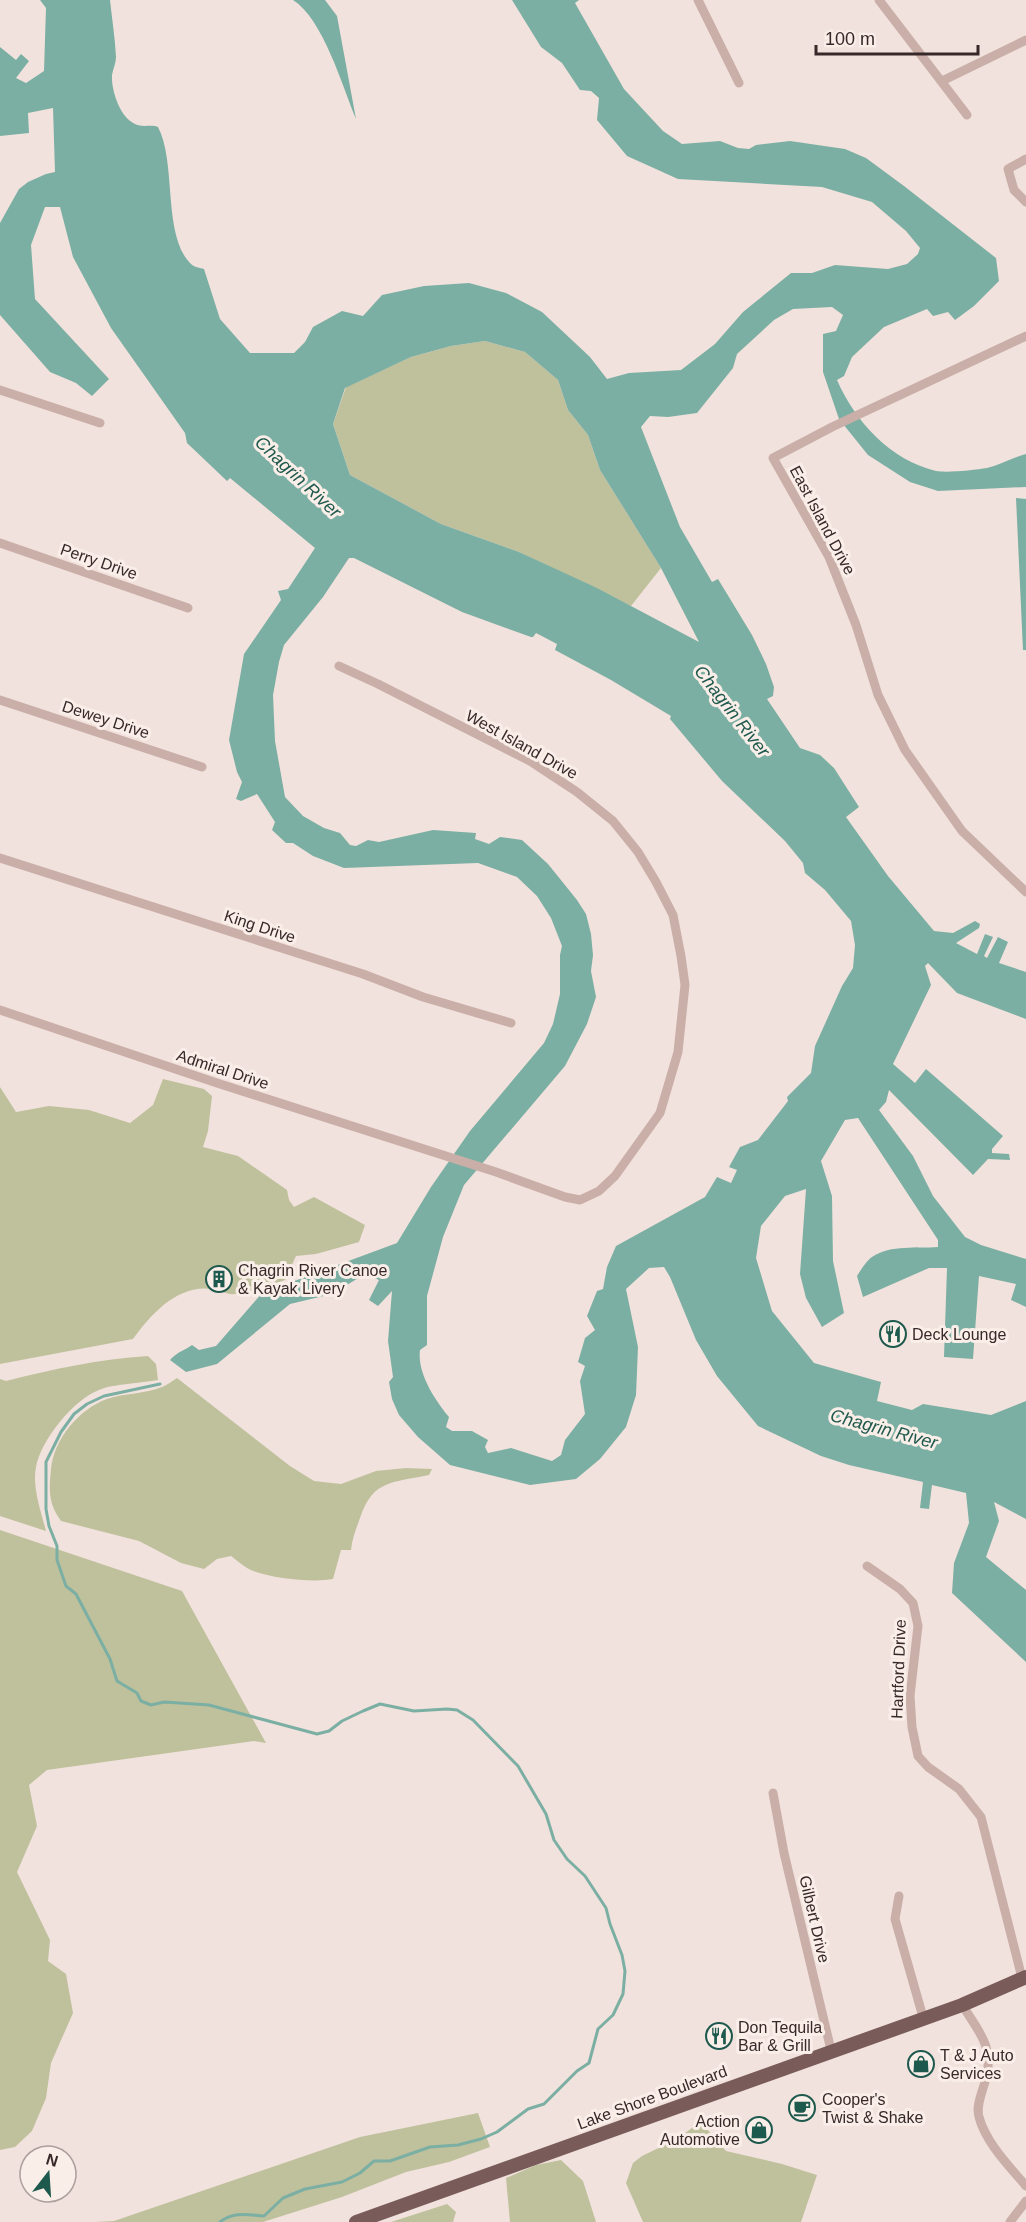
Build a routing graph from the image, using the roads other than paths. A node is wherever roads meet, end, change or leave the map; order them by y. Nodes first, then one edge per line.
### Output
1 (698, 0) edge
2 (879, 0) edge
3 (1026, 40) edge
4 (942, 81) junction
5 (740, 83) dead end
6 (967, 115) dead end
7 (1026, 159) edge
8 (1026, 202) edge
9 (1026, 336) edge
10 (0, 390) edge
11 (100, 423) dead end
12 (0, 543) edge
13 (188, 608) dead end
14 (339, 666) dead end
15 (0, 700) edge
16 (202, 767) dead end
17 (0, 858) edge
18 (1026, 892) edge
19 (0, 1010) edge
20 (511, 1023) dead end
21 (436, 1154) joint
22 (867, 1566) dead end
23 (773, 1793) dead end
24 (899, 1896) dead end
25 (1024, 1978) edge
26 (962, 2005) junction
27 (923, 2018) junction
28 (831, 2050) junction
29 (1026, 2186) edge
30 (1026, 2201) edge
31 (356, 2222) edge
32 (1010, 2222) edge

1 - 5 street
2 - 4 street
3 - 4 street
4 - 6 street
7 - 8 street
9 - 18 street, East Island Drive
10 - 11 street
12 - 13 street, Perry Drive
14 - 21 street, West Island Drive
15 - 16 street, Dewey Drive
17 - 20 street, King Drive
19 - 21 street, Admiral Drive
22 - 25 street, Hartford Drive
23 - 28 street, Gilbert Drive
24 - 27 street
25 - 26 main road, Lake Shore Boulevard
26 - 27 main road, Lake Shore Boulevard
26 - 29 street
27 - 28 main road, Lake Shore Boulevard
28 - 31 main road, Lake Shore Boulevard
30 - 32 street

